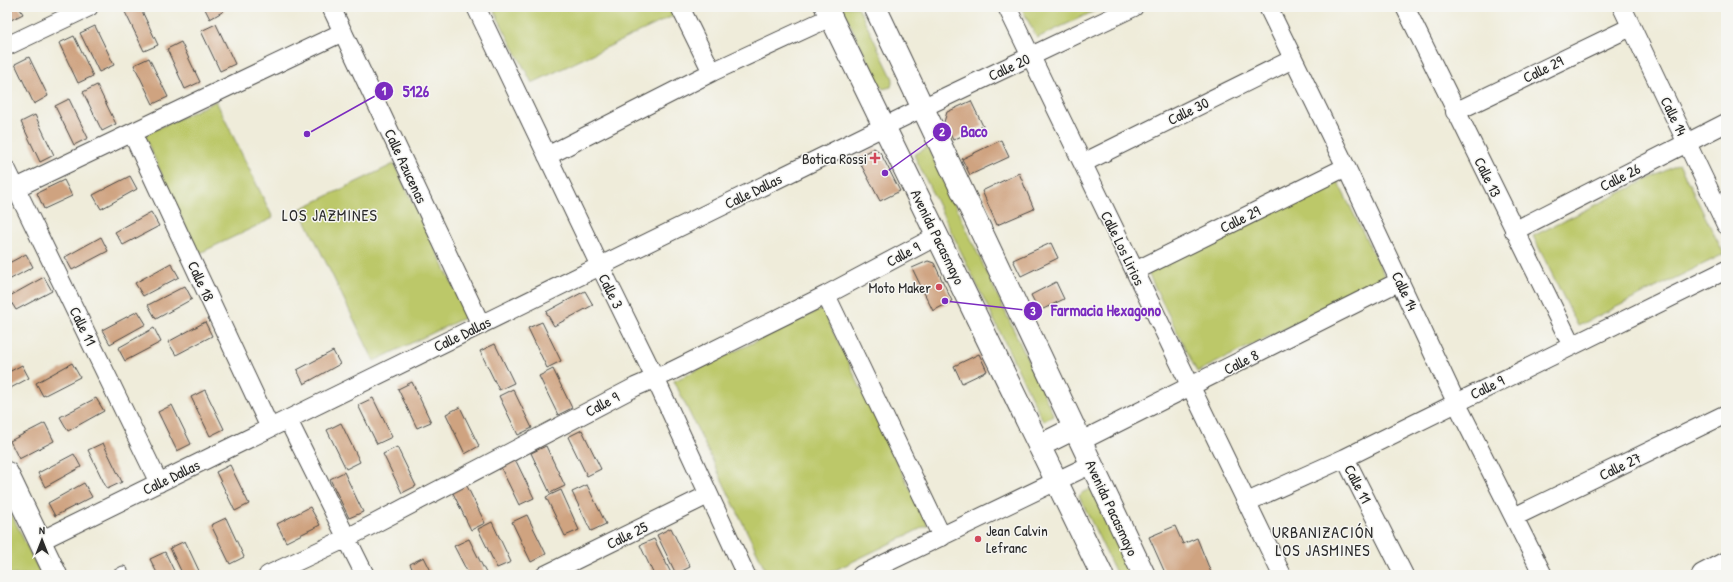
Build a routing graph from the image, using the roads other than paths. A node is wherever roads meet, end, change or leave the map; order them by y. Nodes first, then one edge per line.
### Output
1 (89, 7) edge
2 (331, 7) edge
3 (476, 7) edge
4 (680, 7) edge
5 (874, 7) edge
6 (1007, 7) edge
7 (1134, 7) edge
8 (1268, 7) edge
9 (1622, 7) edge
10 (1408, 8) edge
11 (828, 12) edge
12 (1631, 27) junction
13 (343, 32) junction
14 (7, 46) edge
15 (1031, 57) junction
16 (1293, 59) junction
17 (712, 72) junction
18 (922, 108) junction
19 (1455, 112) junction
20 (1726, 123) edge
21 (884, 127) junction
22 (132, 134) junction
23 (1687, 143) junction
24 (547, 156) junction
25 (1083, 163) junction
26 (1346, 167) junction
27 (7, 170) edge
28 (16, 188) junction
29 (1726, 225) edge
30 (1514, 231) junction
31 (937, 236) junction
32 (600, 266) junction
33 (1726, 270) edge
34 (1135, 271) junction
35 (1400, 281) junction
36 (826, 295) junction
37 (481, 324) junction
38 (1572, 346) junction
39 (655, 378) junction
40 (1190, 386) junction
41 (1456, 402) junction
42 (1726, 414) edge
43 (288, 420) junction
44 (270, 428) junction
45 (1078, 435) junction
46 (1039, 446) junction
47 (1345, 458) junction
48 (1092, 464) junction
49 (7, 473) edge
50 (1057, 482) junction
51 (159, 483) junction
52 (708, 495) junction
53 (1246, 502) junction
54 (1514, 517) junction
55 (942, 537) junction
56 (347, 538) junction
57 (40, 542) junction
58 (1726, 564) edge
59 (1096, 573) edge
60 (1398, 573) edge
61 (56, 575) edge
62 (268, 575) edge
63 (365, 575) edge
64 (545, 575) edge
65 (746, 575) edge
66 (861, 575) edge
67 (1144, 575) edge
68 (1282, 575) edge
69 (1543, 575) edge
70 (1703, 575) edge

1 - 14 street
2 - 13 street, Calle Azucenas
3 - 24 street, Calle 3
4 - 17 street
5 - 18 main road, Avenida Pacasmayo
6 - 15 street, Calle Los Lirios
7 - 15 street, Calle 20
8 - 16 street, Calle 14
9 - 12 street, Calle 14
10 - 19 street, Calle 13
11 - 17 street
11 - 21 main road, Avenida Pacasmayo
12 - 19 street, Calle 29
12 - 23 street, Calle 14
13 - 22 street
13 - 37 street, Calle Azucenas
15 - 18 street, Calle 20
15 - 25 street, Calle Los Lirios
16 - 25 street, Calle 30
16 - 26 street, Calle 14
17 - 24 street
18 - 21 street, Calle 20
18 - 45 main road, Avenida Pacasmayo
19 - 30 street, Calle 13
20 - 23 street, Calle 26
21 - 31 main road, Avenida Pacasmayo
21 - 32 street, Calle Dallas
22 - 28 street
22 - 44 street, Calle 18
23 - 29 street, Calle 14
23 - 30 street, Calle 26
24 - 32 street, Calle 3
25 - 34 street, Calle Los Lirios
26 - 34 street, Calle 29
26 - 35 street, Calle 14
27 - 28 street, Calle 11
28 - 51 street, Calle 11
30 - 38 street, Calle 13
31 - 36 street, Calle 9
31 - 46 main road, Avenida Pacasmayo
32 - 37 street, Calle Dallas
32 - 39 street, Calle 3
33 - 38 street, Calle 9
34 - 40 street, Calle Los Lirios
35 - 40 street, Calle 8
35 - 41 street, Calle 14
36 - 39 street, Calle 9
36 - 55 street
37 - 43 street, Calle Dallas
38 - 41 street, Calle 9
39 - 52 street, Calle 3
39 - 56 street, Calle 9
40 - 45 street, Calle 8
40 - 53 street, Calle Los Lirios
41 - 47 street, Calle 9
41 - 54 street, Calle 14
42 - 54 street, Calle 27
43 - 44 street, Calle Dallas
43 - 56 street
44 - 51 street, Calle Dallas
45 - 46 main road
45 - 48 main road, Avenida Pacasmayo
46 - 50 main road, Avenida Pacasmayo
47 - 53 street, Calle 9
47 - 60 street, Calle 11
48 - 50 street
48 - 67 main road, Avenida Pacasmayo
49 - 57 main road
50 - 55 street
50 - 59 main road, Avenida Pacasmayo
51 - 57 street, Calle Dallas
52 - 64 street, Calle 25
52 - 65 street, Calle 3
53 - 68 street, Calle Los Lirios
54 - 69 street, Calle 14
55 - 66 street
56 - 62 street, Calle 9
56 - 63 street
57 - 61 main road
58 - 70 main road

